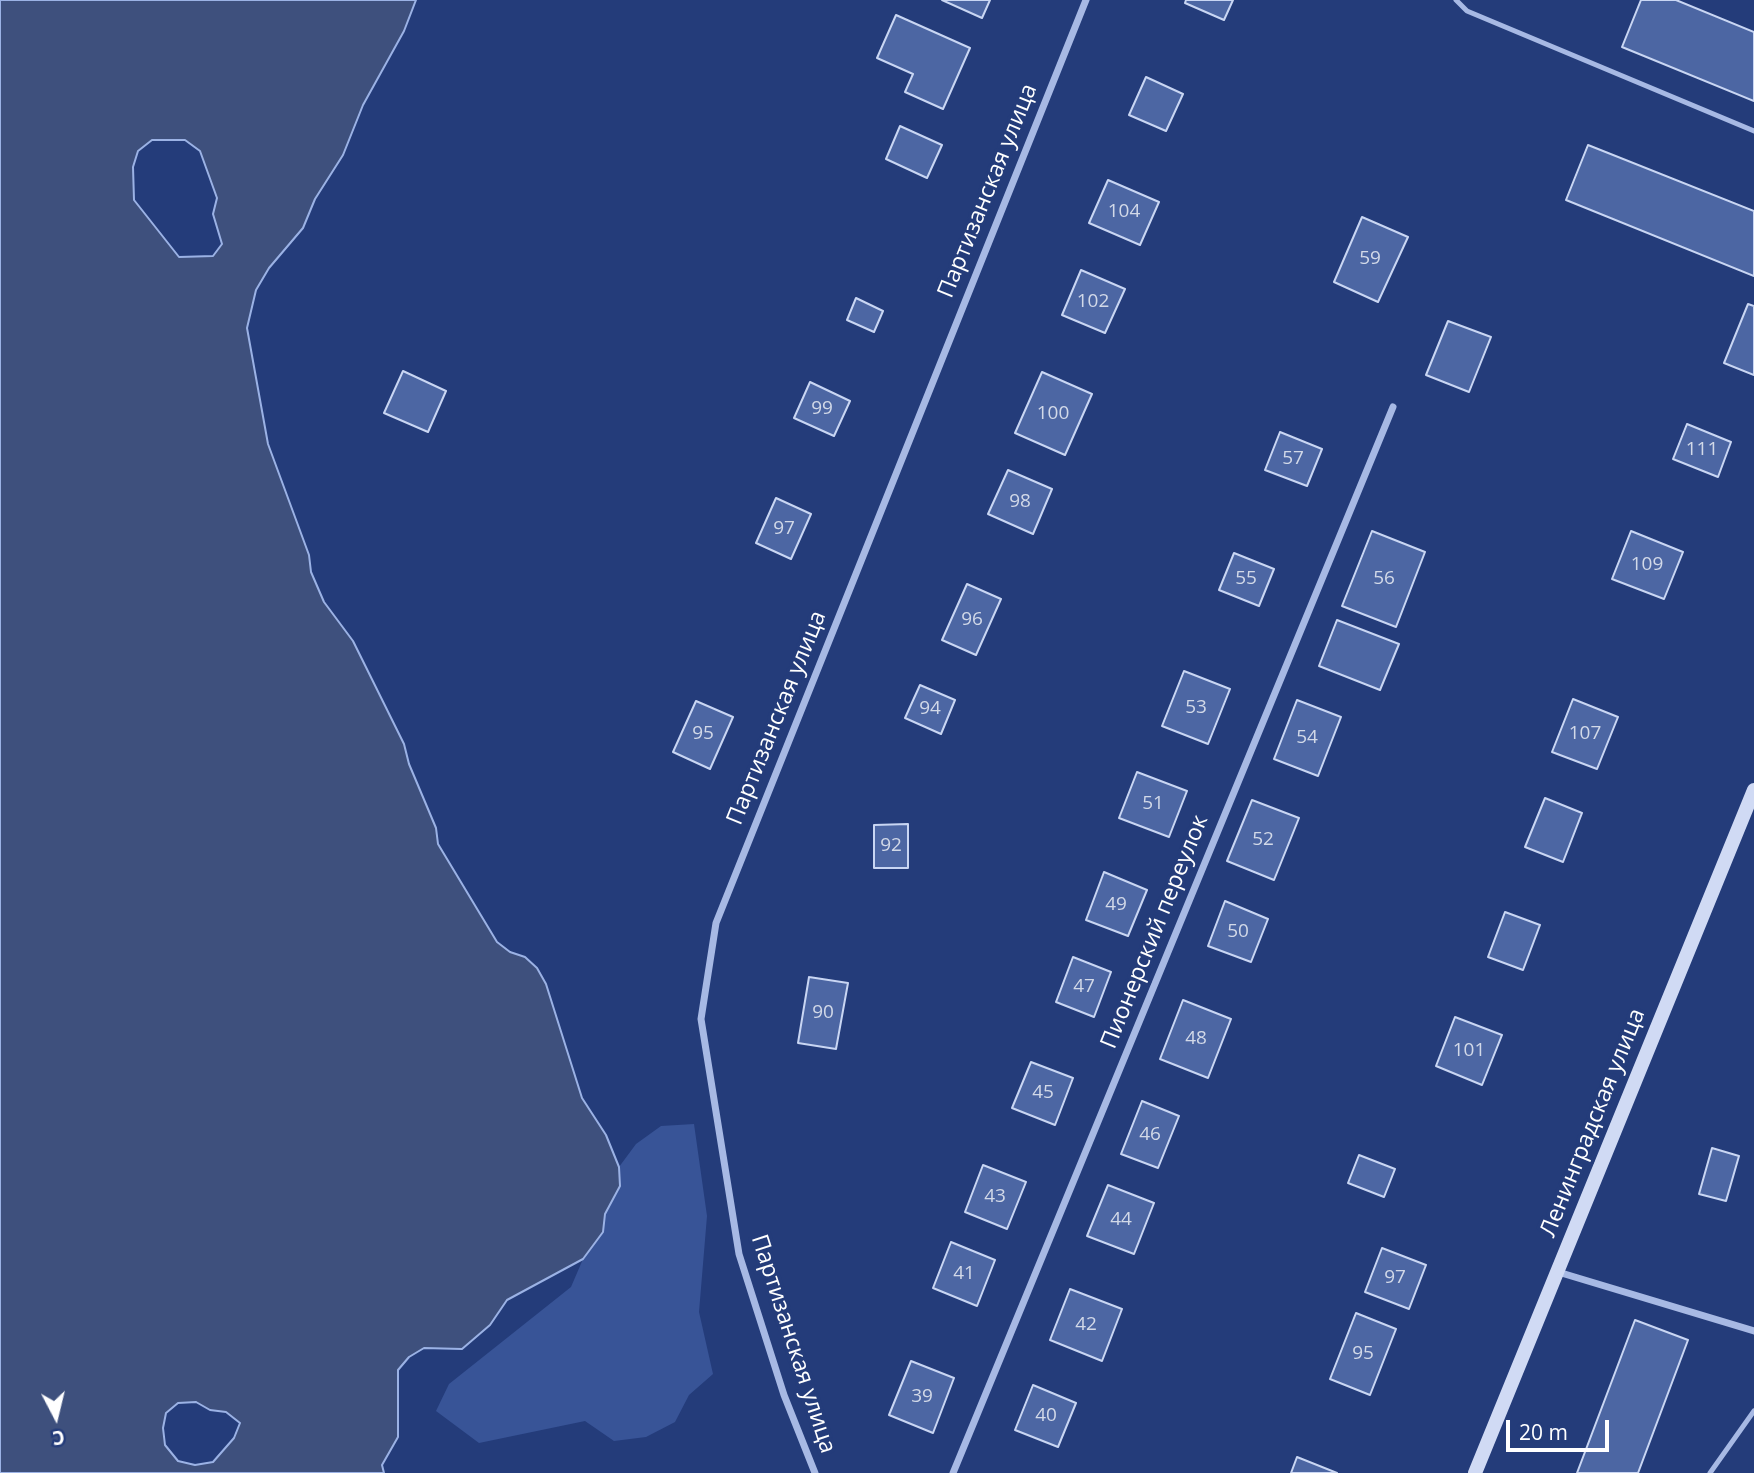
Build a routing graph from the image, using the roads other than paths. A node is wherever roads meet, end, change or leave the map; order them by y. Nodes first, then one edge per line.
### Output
1 (1086, 0) edge
2 (1456, 0) edge
3 (1754, 131) edge
4 (1392, 407) dead end
5 (1754, 790) edge
6 (1557, 1272) junction
7 (1754, 1331) edge
8 (1754, 1411) edge
9 (815, 1473) edge
10 (953, 1473) edge
11 (1475, 1473) edge
12 (1710, 1473) edge

1 - 9 street, Партизанская улица
2 - 3 lane
4 - 10 street, Пионерский переулок
5 - 6 street, Ленинградская улица
6 - 7 street
6 - 11 street, Ленинградская улица
8 - 12 lane

